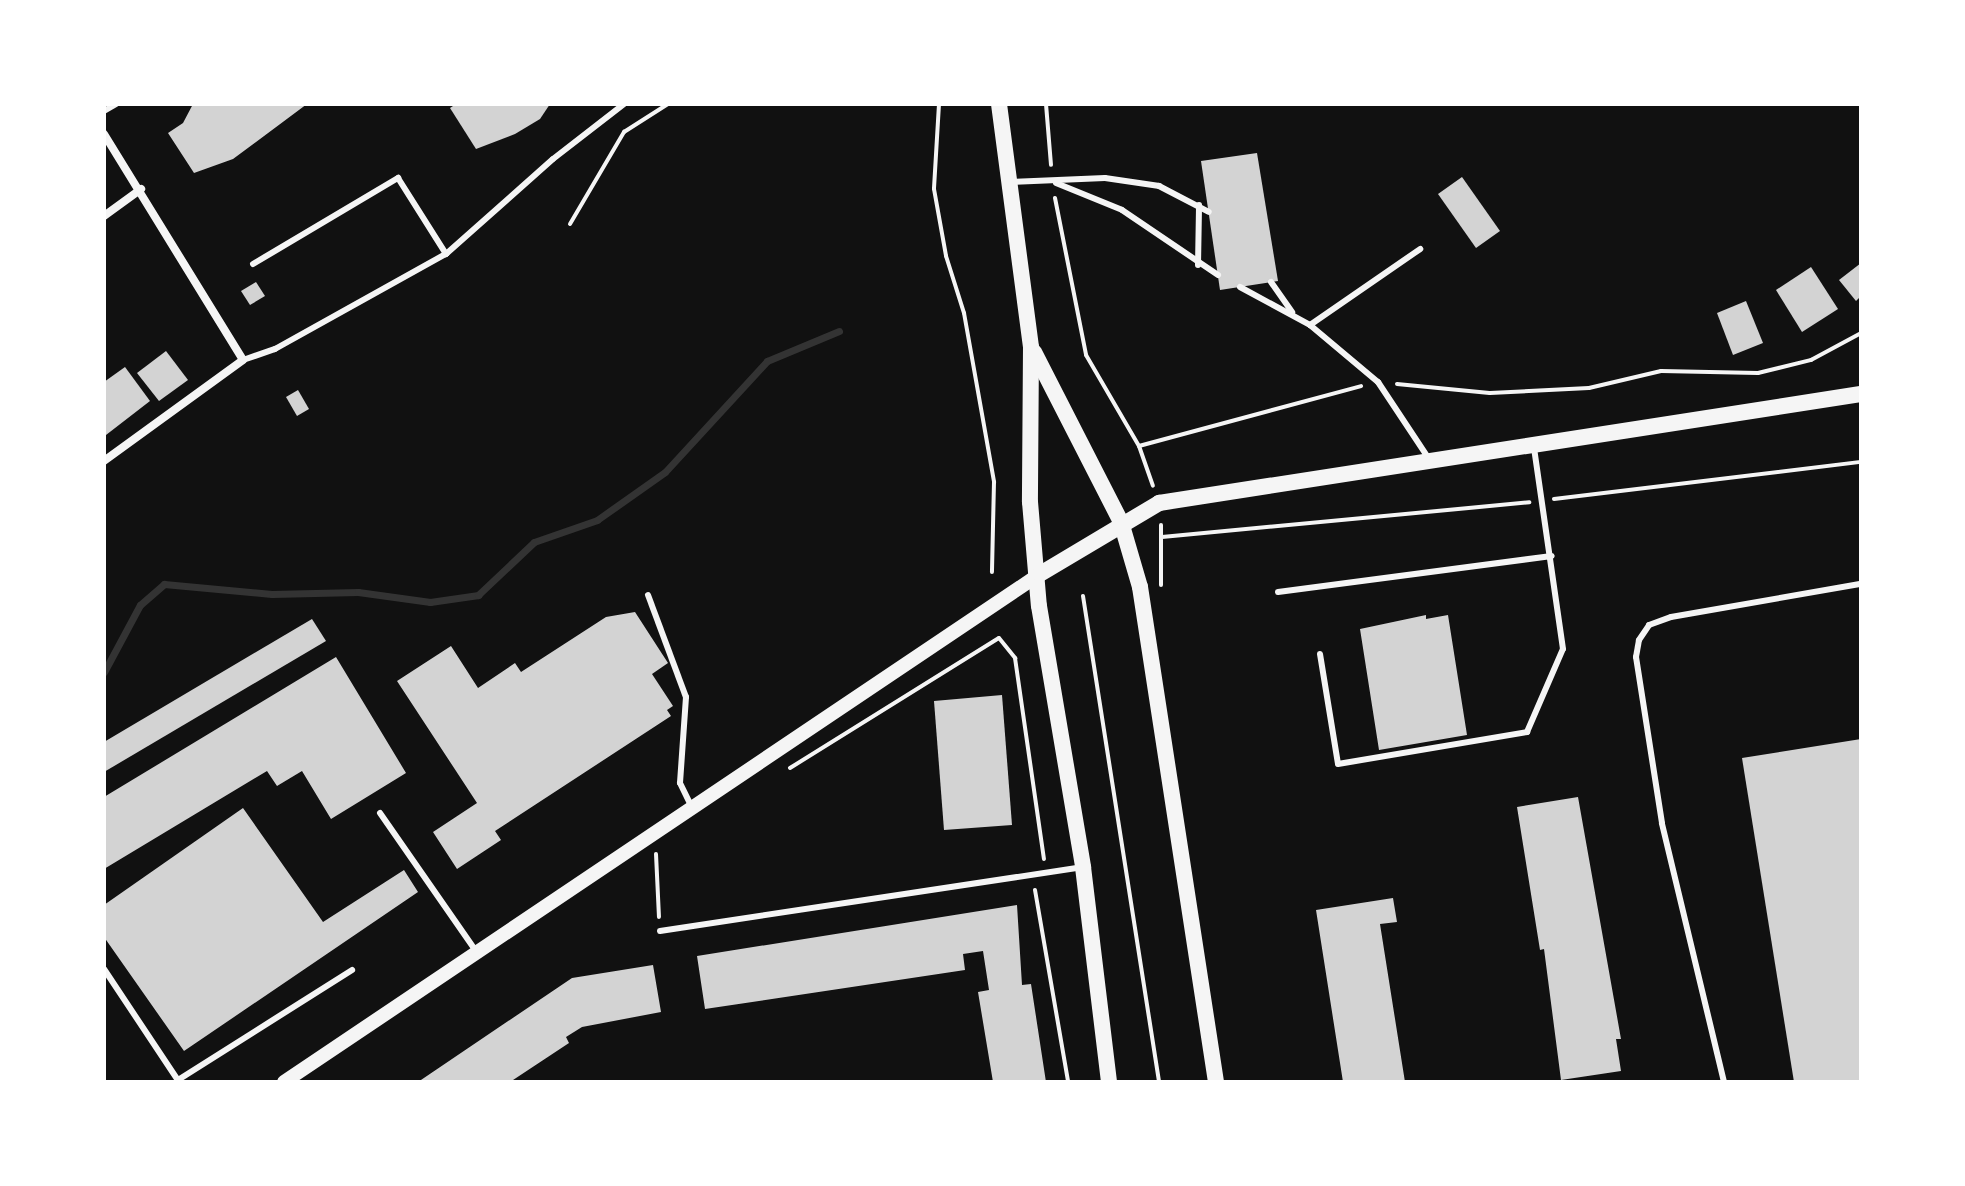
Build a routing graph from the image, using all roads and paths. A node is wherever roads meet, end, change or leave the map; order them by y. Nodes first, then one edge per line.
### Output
1 (116, 104) edge
2 (624, 104) edge
3 (668, 104) edge
4 (939, 104) edge
5 (999, 104) edge
6 (1046, 104) edge
7 (104, 111) edge
8 (104, 134) edge
9 (1007, 182) junction
10 (1052, 182) junction
11 (141, 189) junction
12 (1199, 205) junction
13 (1209, 212) dead end
14 (104, 216) edge
15 (570, 224) dead end
16 (1420, 249) dead end
17 (446, 254) junction
18 (253, 264) dead end
19 (1198, 265) junction
20 (1218, 275) dead end
21 (1271, 282) dead end
22 (1240, 287) dead end
23 (1295, 315) junction
24 (1310, 325) junction
25 (1861, 333) edge
26 (1031, 347) junction
27 (243, 360) junction
28 (1378, 382) junction
29 (1861, 394) edge
30 (1534, 447) junction
31 (104, 461) edge
32 (1431, 462) junction
33 (1861, 462) edge
34 (1545, 500) junction
35 (1121, 522) junction
36 (1162, 537) dead end
37 (1552, 556) junction
38 (992, 572) dead end
39 (1040, 574) junction
40 (1861, 584) edge
41 (1278, 592) dead end
42 (648, 595) dead end
43 (1083, 596) dead end
44 (999, 638) dead end
45 (1320, 654) dead end
46 (785, 771) dead end
47 (692, 808) junction
48 (380, 813) dead end
49 (668, 844) dead end
50 (1083, 867) junction
51 (660, 931) joint
52 (477, 953) junction
53 (104, 969) edge
54 (352, 970) dead end
55 (178, 1081) edge
56 (284, 1082) edge
57 (1109, 1082) edge
58 (1159, 1082) edge
59 (1216, 1082) edge
60 (1724, 1082) edge

1 - 7 lane
2 - 17 lane
3 - 15 path
4 - 38 path
5 - 9 main road
6 - 10 path
8 - 11 street
9 - 10 lane
9 - 26 main road
10 - 12 lane
10 - 19 lane
10 - 28 path
11 - 14 street
11 - 27 street
12 - 13 lane
12 - 19 lane
16 - 24 lane
17 - 18 lane
17 - 27 lane
19 - 20 lane
21 - 23 lane
22 - 23 lane
23 - 24 lane
24 - 28 lane
25 - 28 path
26 - 35 main road
26 - 39 main road
27 - 31 street
28 - 32 lane
29 - 30 main road
30 - 32 main road
30 - 34 lane
32 - 35 main road
33 - 34 path
34 - 36 path
34 - 37 lane
35 - 39 main road
35 - 59 main road
37 - 41 lane
37 - 45 lane
39 - 47 street
39 - 50 main road
40 - 60 lane
42 - 47 lane
43 - 58 path
44 - 46 path
47 - 52 street
48 - 52 lane
49 - 51 path
50 - 51 lane
50 - 57 main road
52 - 56 street
53 - 55 lane
54 - 55 lane

